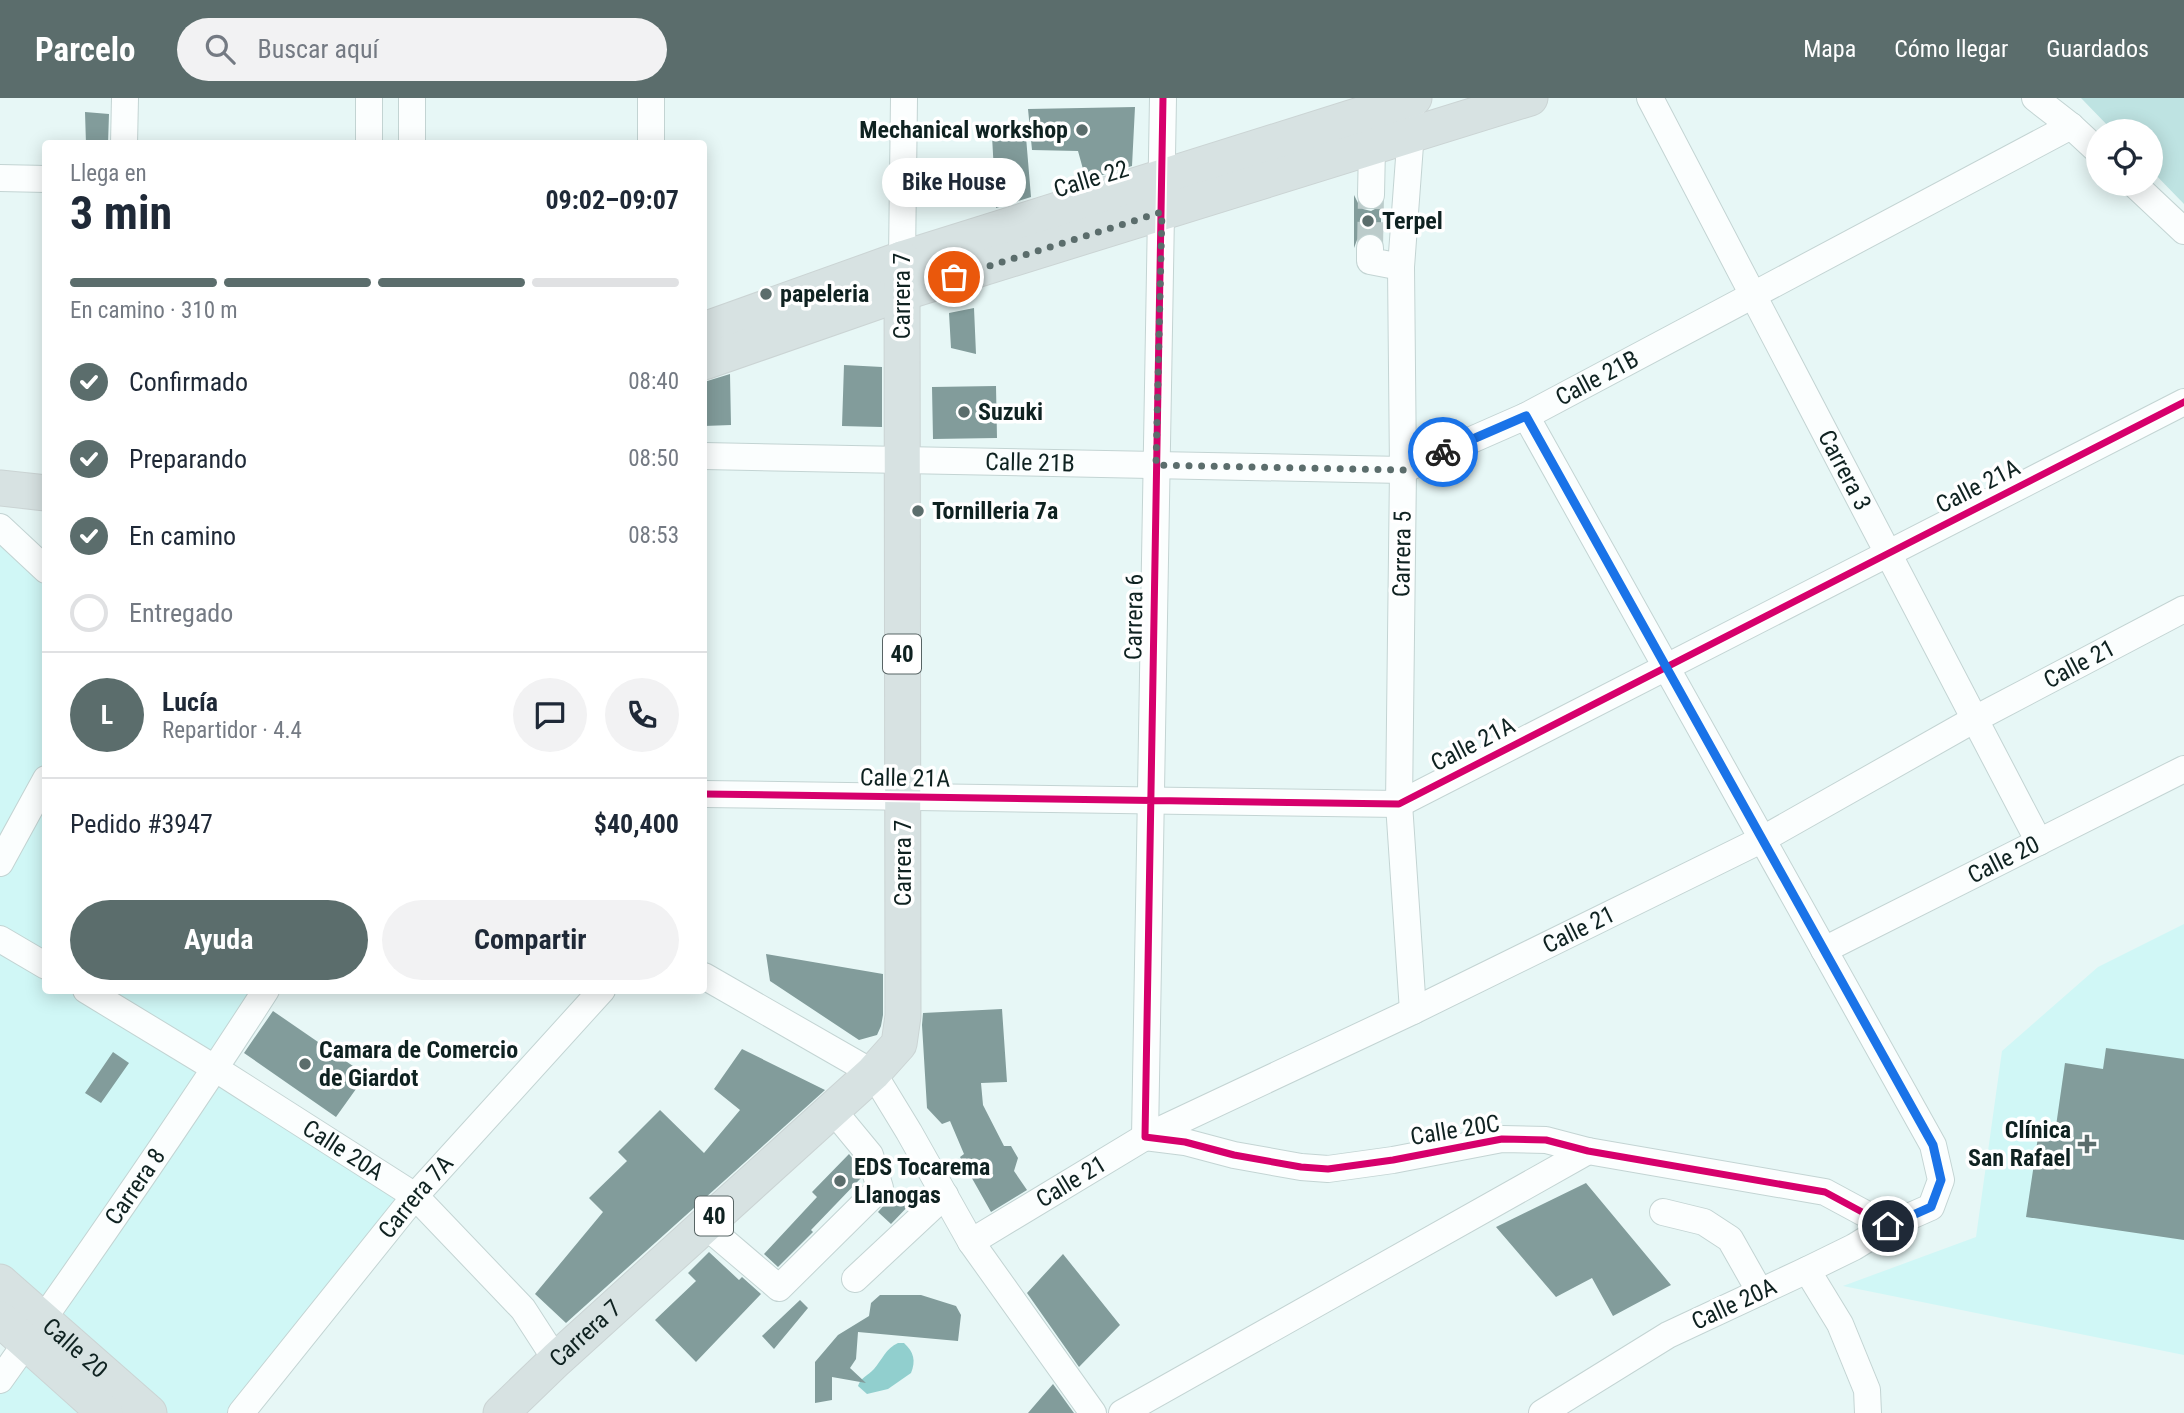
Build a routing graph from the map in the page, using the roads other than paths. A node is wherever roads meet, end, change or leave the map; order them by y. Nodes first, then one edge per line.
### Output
1 (125, 98) edge
2 (369, 98) edge
3 (412, 98) edge
4 (651, 98) edge
5 (904, 98) edge
6 (1163, 98) edge
7 (1413, 98) edge
8 (1530, 98) edge
9 (1650, 98) edge
10 (2035, 98) edge
11 (2071, 126) junction
12 (1411, 135) junction
13 (124, 140) edge
14 (369, 140) edge
15 (412, 140) edge
16 (651, 140) edge
17 (2086, 140) edge
18 (1372, 147) junction
19 (1162, 177) junction
20 (0, 178) edge
21 (42, 179) edge
22 (1371, 195) tunnel mouth
23 (2147, 196) edge
24 (1162, 212) junction
25 (2184, 231) edge
26 (1370, 248) dead end
27 (902, 259) junction
28 (1401, 267) junction
29 (902, 293) junction
30 (1752, 296) junction
31 (707, 329) edge
32 (707, 361) edge
33 (2184, 402) edge
34 (1526, 416) junction
35 (707, 456) edge
36 (902, 460) junction
37 (1156, 465) junction
38 (1403, 470) junction
39 (0, 488) edge
40 (42, 493) edge
41 (0, 511) edge
42 (42, 516) edge
43 (0, 527) edge
44 (1888, 554) junction
45 (42, 566) edge
46 (2184, 609) edge
47 (1667, 667) junction
48 (1975, 719) junction
49 (2184, 769) edge
50 (42, 786) edge
51 (707, 794) edge
52 (903, 797) junction
53 (1151, 801) junction
54 (1399, 804) junction
55 (1763, 839) junction
56 (2039, 842) junction
57 (0, 863) edge
58 (0, 939) edge
59 (1824, 950) junction
60 (42, 964) edge
61 (707, 978) edge
62 (93, 994) edge
63 (263, 994) edge
64 (599, 994) edge
65 (1413, 1011) junction
66 (216, 1069) junction
67 (873, 1073) junction
68 (832, 1109) junction
69 (1145, 1137) junction
70 (1588, 1151) junction
71 (944, 1195) junction
72 (415, 1196) junction
73 (1663, 1212) dead end
74 (705, 1225) junction
75 (1888, 1226) junction
76 (971, 1242) junction
77 (1807, 1270) junction
78 (855, 1279) dead end
79 (0, 1282) edge
80 (1760, 1292) junction
81 (0, 1319) edge
82 (36, 1330) junction
83 (556, 1360) junction
84 (0, 1380) edge
85 (105, 1413) edge
86 (149, 1413) edge
87 (241, 1413) edge
88 (501, 1413) edge
89 (1093, 1413) edge
90 (1122, 1413) edge
91 (1542, 1413) edge
92 (1868, 1413) edge

1 - 13 street
2 - 14 street
3 - 15 street
4 - 16 street
5 - 27 street, Carrera 7
6 - 19 street, Carrera 6
7 - 12 street, Carrera 5
7 - 19 main road, Calle 22
8 - 12 main road
9 - 30 street, Carrera 3
10 - 11 street
11 - 17 street
11 - 30 street, Calle 21B
12 - 18 main road
12 - 28 street, Carrera 5
18 - 22 street
18 - 24 main road
19 - 24 street, Carrera 6
19 - 27 main road, Calle 22
20 - 21 street
23 - 25 street
24 - 29 main road
24 - 37 street, Carrera 6
26 - 28 street
27 - 29 main road, Carrera 7 / 40
27 - 31 main road, Calle 22
28 - 38 street, Carrera 5
29 - 32 main road
29 - 36 main road, Carrera 7 / 40
30 - 34 street, Calle 21B
30 - 44 street, Carrera 3
33 - 44 street, Calle 21A
34 - 38 street, Calle 21B
34 - 47 street
35 - 36 street, Calle 21B
36 - 37 street, Calle 21B
36 - 52 main road, Carrera 7 / 40
37 - 38 street, Calle 21B
37 - 53 street, Carrera 6
38 - 54 street, Carrera 5
39 - 40 main road
41 - 42 main road
43 - 45 street
44 - 47 street, Calle 21A
44 - 48 street, Carrera 3
46 - 48 street, Calle 21
47 - 54 street, Calle 21A
47 - 55 street
48 - 55 street, Calle 21
48 - 56 street, Carrera 3
49 - 56 street, Calle 20
50 - 57 street
51 - 52 street, Calle 21A
52 - 53 street, Calle 21A
52 - 67 main road, Carrera 7 / 40
53 - 54 street, Calle 21A
53 - 69 street, Carrera 6
54 - 65 street, Carrera 5
55 - 59 street
55 - 65 street, Calle 21
56 - 59 street, Calle 20
58 - 60 street
59 - 75 street, Calle 20A
61 - 67 street
62 - 66 street, Calle 20A
63 - 66 street, Carrera 8
64 - 72 street, Carrera 7A
65 - 69 street, Calle 21
66 - 72 street, Calle 20A
66 - 82 street, Carrera 8
67 - 68 main road, Carrera 7 / 40
67 - 71 street
68 - 74 main road, Carrera 7 / 40
68 - 74 street
69 - 70 street, Calle 20C
69 - 76 street, Calle 21
70 - 75 street, Calle 20C
70 - 90 street
71 - 76 street
71 - 78 street
72 - 83 street, Calle 20A
72 - 87 street, Carrera 7A
73 - 80 street
74 - 83 main road, Carrera 7 / 40
75 - 77 street, Calle 20A
76 - 89 street
77 - 80 street, Calle 20A
77 - 92 street
79 - 82 main road, Calle 20
80 - 91 street, Calle 20A
81 - 82 main road, Calle 20
82 - 84 street, Carrera 8
82 - 85 main road, Calle 20
82 - 86 main road, Calle 20
83 - 88 main road, Carrera 7 / 40

